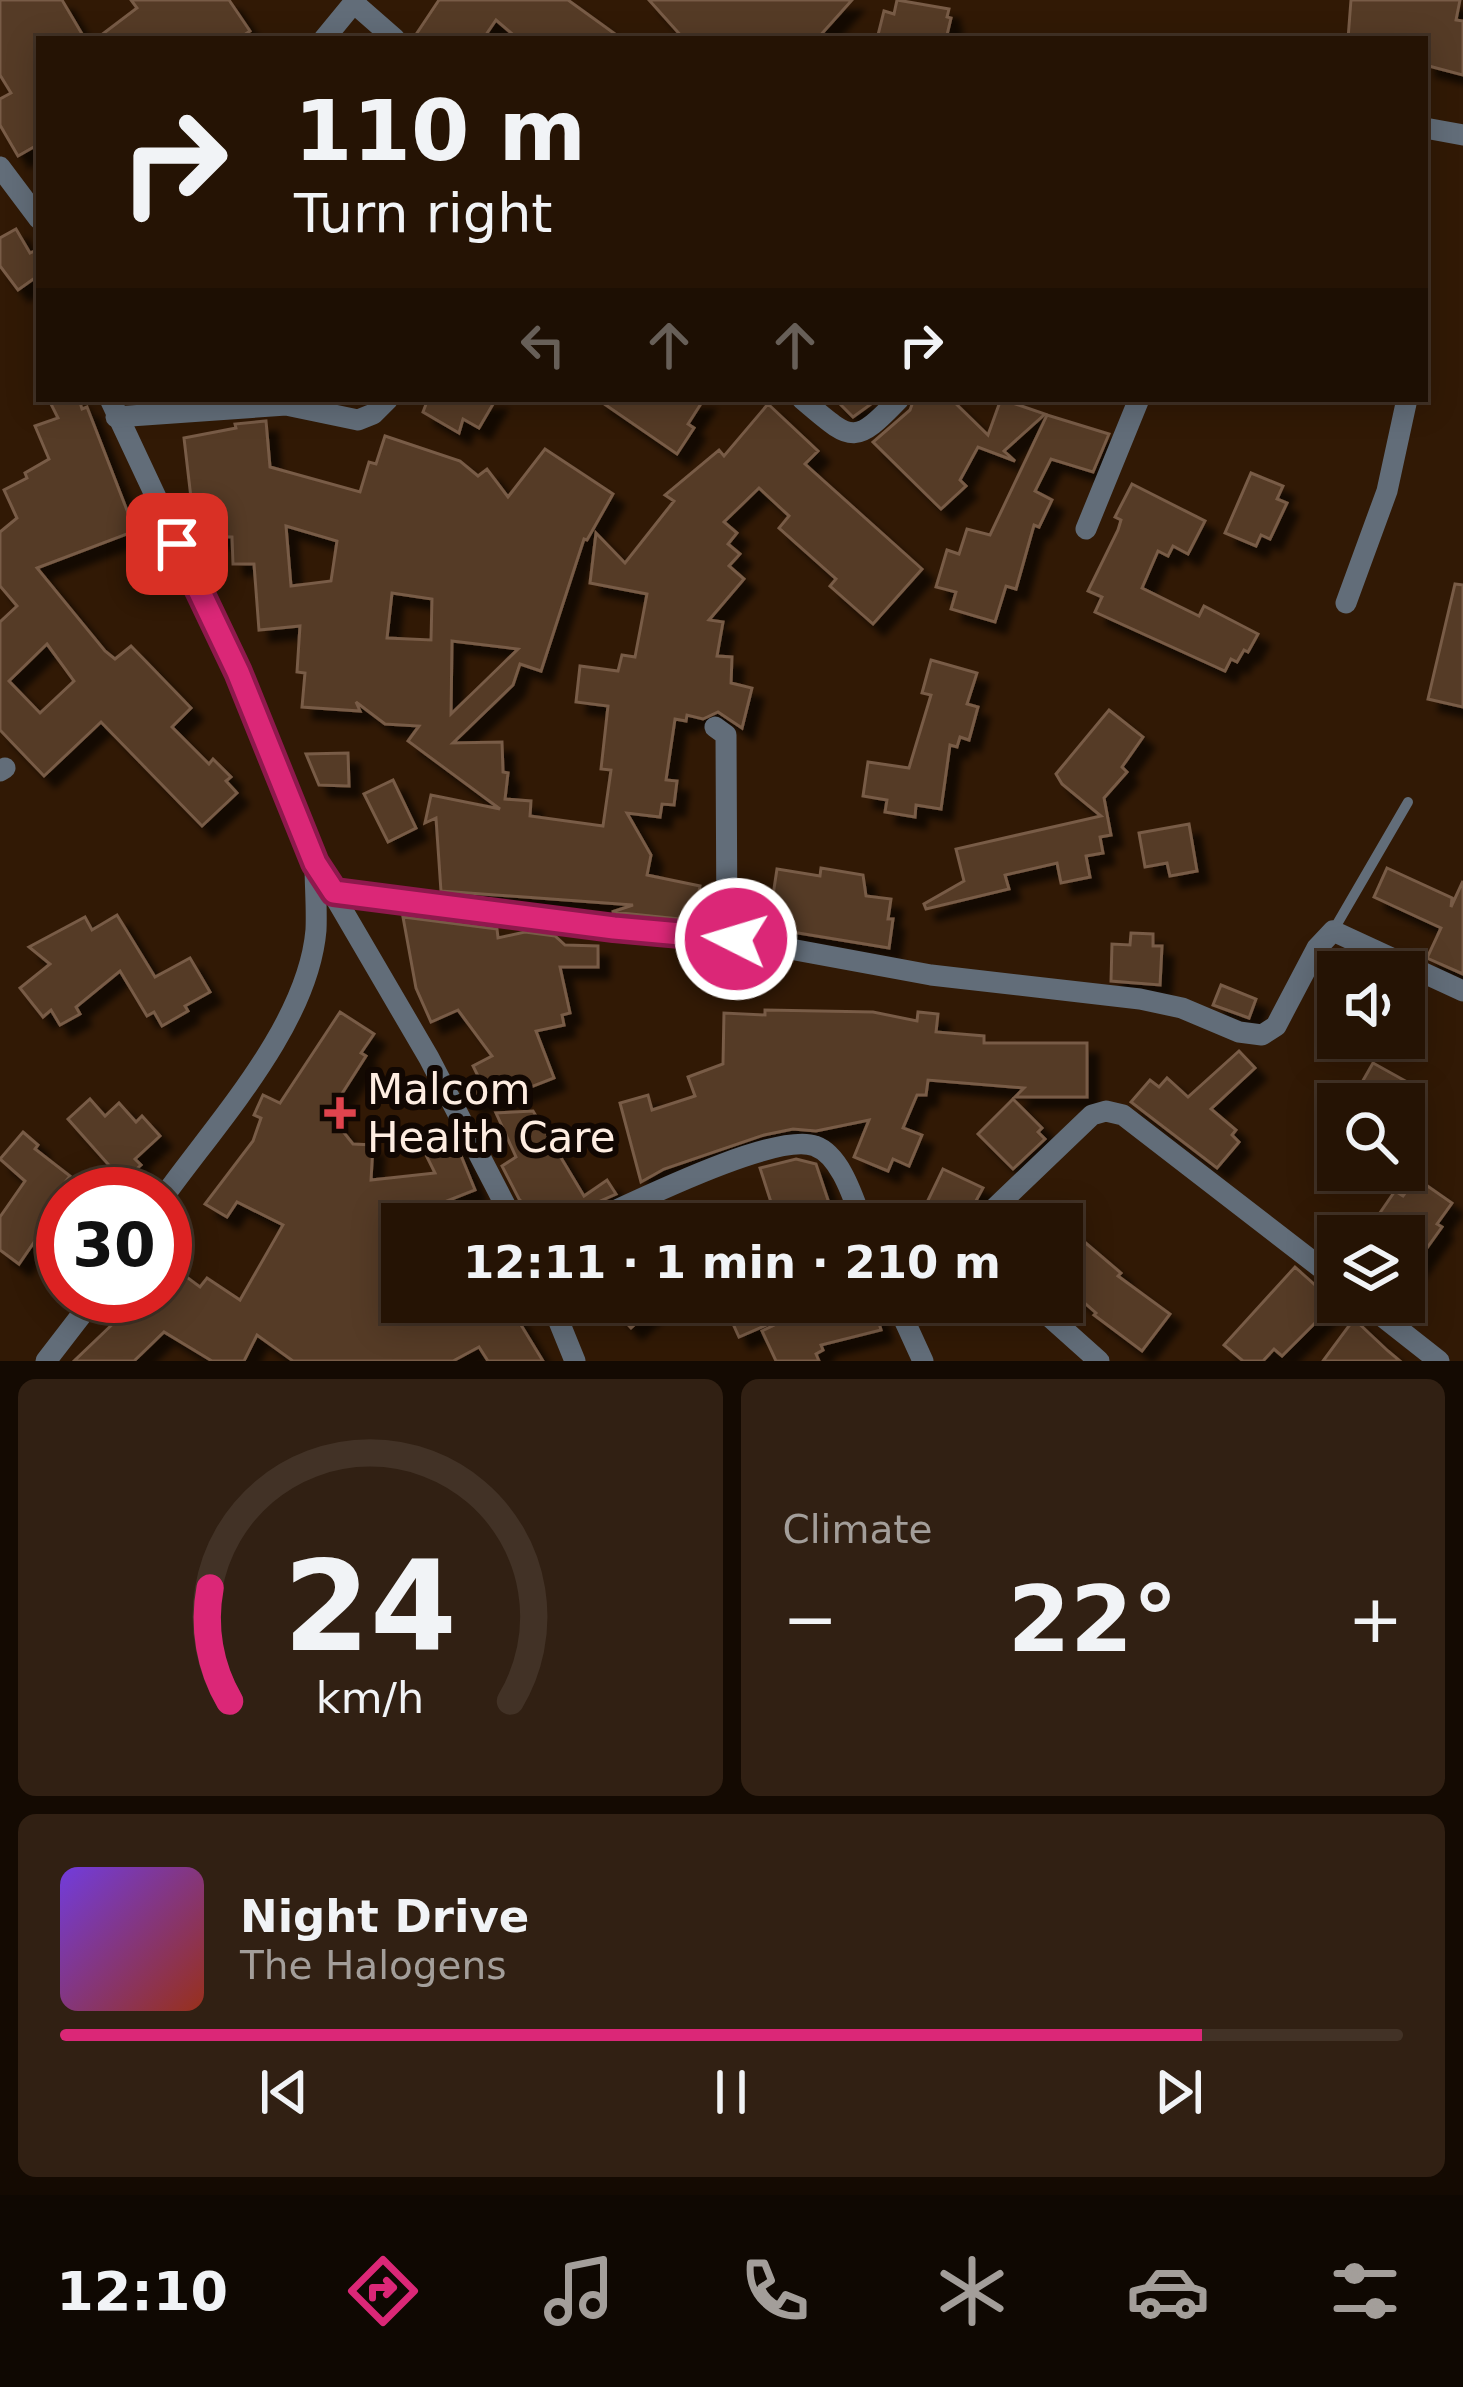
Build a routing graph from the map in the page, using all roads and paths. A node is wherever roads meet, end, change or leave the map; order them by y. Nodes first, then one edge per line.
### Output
1 (355, 2) edge
2 (327, 36) edge
3 (392, 36) edge
4 (1428, 129) edge
5 (1463, 135) edge
6 (0, 167) edge
7 (36, 215) edge
8 (385, 402) edge
9 (806, 402) edge
10 (896, 402) edge
11 (1138, 402) edge
12 (1408, 402) edge
13 (113, 408) edge
14 (1086, 530) dead end
15 (1346, 604) dead end
16 (715, 727) dead end
17 (1408, 802) dead end
18 (315, 863) junction
19 (334, 892) junction
20 (1333, 931) junction
21 (727, 939) junction
22 (1463, 991) edge
23 (185, 1167) edge
24 (503, 1203) edge
25 (634, 1203) edge
26 (854, 1203) edge
27 (1000, 1203) edge
28 (1317, 1265) edge
29 (75, 1323) edge
30 (560, 1323) edge
31 (906, 1323) edge
32 (1057, 1323) edge
33 (1391, 1323) edge
34 (46, 1361) edge
35 (575, 1361) edge
36 (923, 1361) edge
37 (1099, 1361) edge
38 (1439, 1361) edge

1 - 2 street
1 - 3 street
4 - 5 street
6 - 7 street
8 - 13 street
9 - 10 street
11 - 14 street
12 - 15 street
13 - 18 street
16 - 21 street
17 - 20 lane
18 - 19 street
18 - 23 street
19 - 21 street
19 - 24 street
20 - 21 street
20 - 22 street
25 - 26 street
27 - 28 street
29 - 34 street
30 - 35 street
31 - 36 street
32 - 37 street
33 - 38 street

